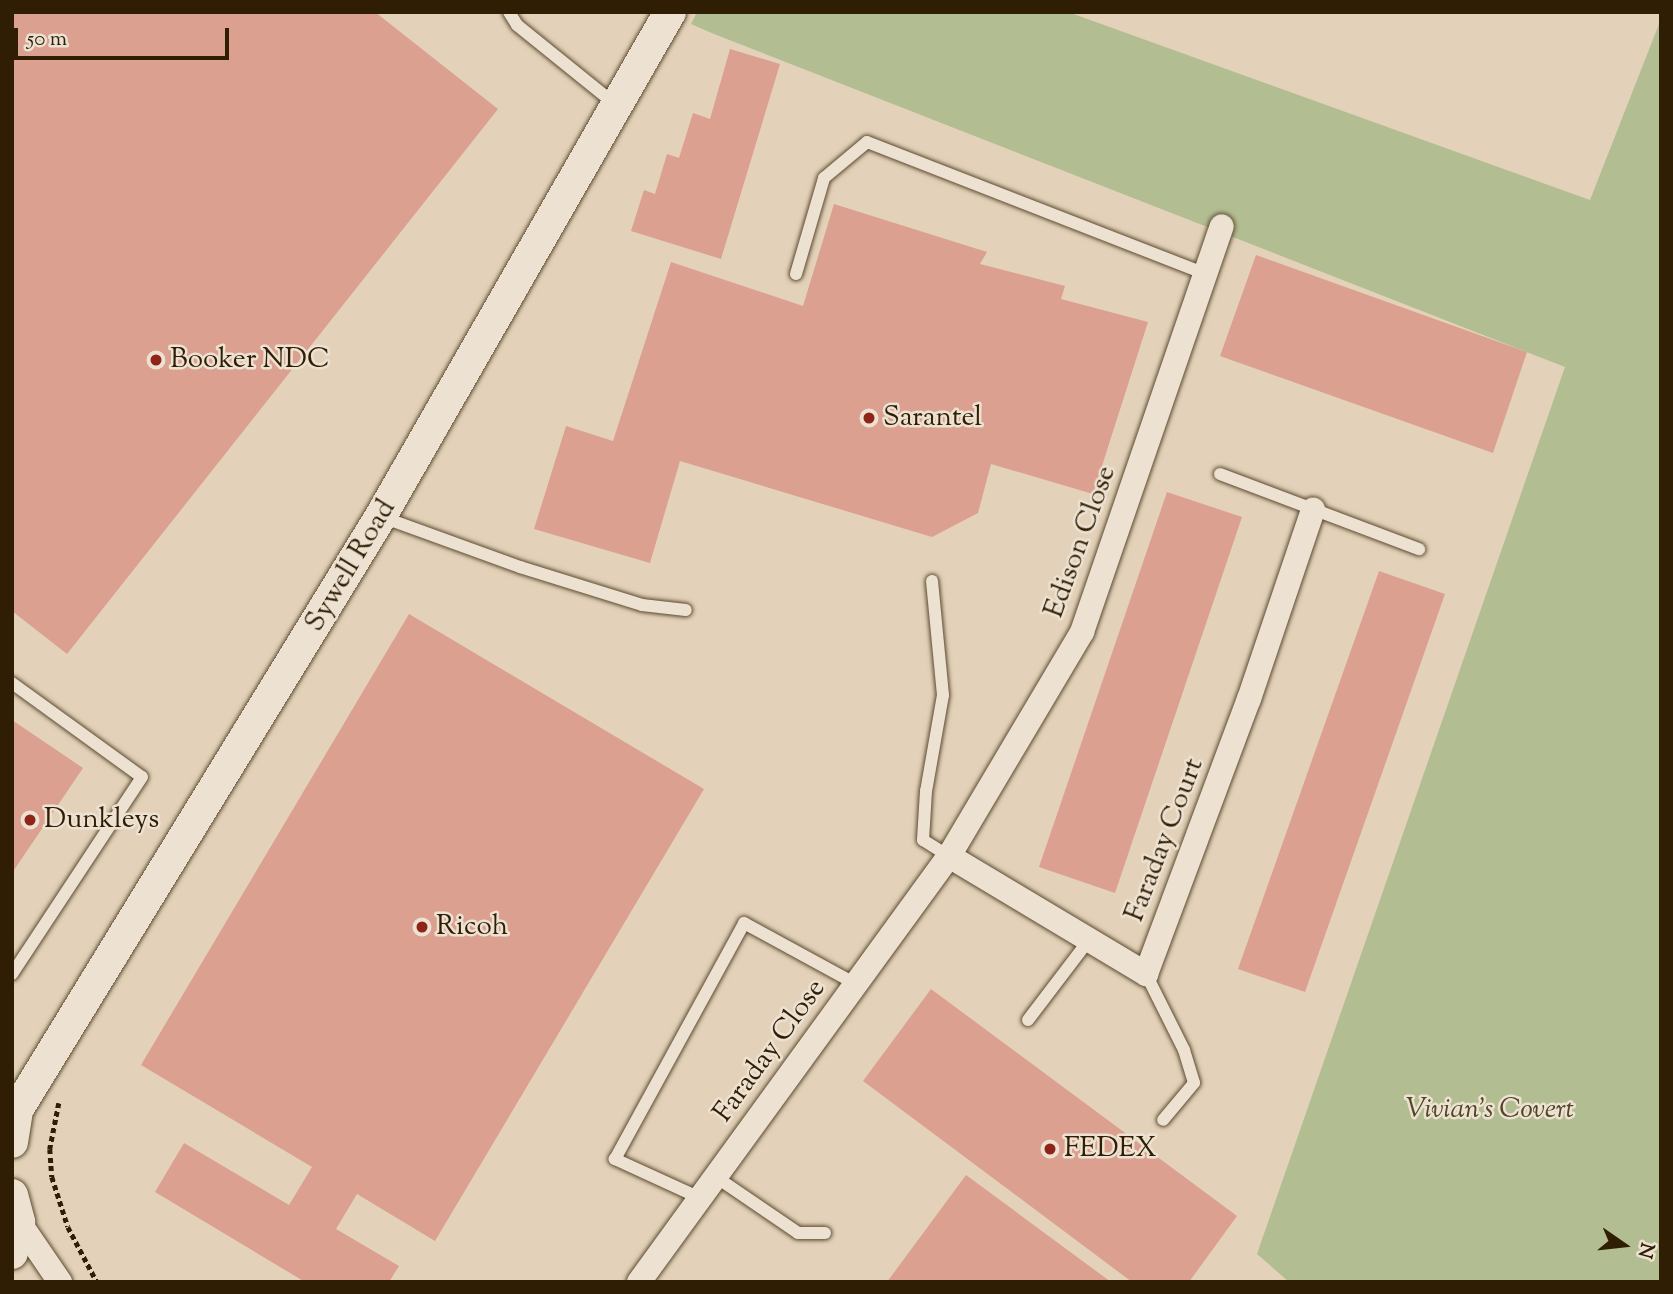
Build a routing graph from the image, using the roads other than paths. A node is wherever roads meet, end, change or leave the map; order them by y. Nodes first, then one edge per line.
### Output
1 (509, 12) edge
2 (670, 12) edge
3 (619, 107) junction
4 (1222, 226) dead end
5 (796, 274) dead end
6 (1208, 275) junction
7 (1220, 474) dead end
8 (1313, 510) junction
9 (381, 516) junction
10 (1419, 549) dead end
11 (932, 581) dead end
12 (685, 610) dead end
13 (12, 683) edge
14 (949, 856) junction
15 (1090, 940) junction
16 (12, 974) edge
17 (1146, 974) junction
18 (856, 985) junction
19 (1028, 1020) dead end
20 (15, 1112) edge
21 (1163, 1120) dead end
22 (12, 1142) edge
23 (716, 1177) junction
24 (700, 1198) junction
25 (14, 1202) edge
26 (825, 1233) dead end
27 (12, 1253) edge
28 (60, 1282) edge
29 (639, 1282) edge

1 - 3 lane
2 - 3 street, Sywell Road
3 - 9 street, Sywell Road
4 - 6 street, Edison Close
5 - 6 lane
6 - 14 street, Edison Close
7 - 8 lane
8 - 10 lane
8 - 17 street, Faraday Court
9 - 12 lane
9 - 20 street, Sywell Road
11 - 14 lane
13 - 16 lane
14 - 15 street, Faraday Court
14 - 18 street, Faraday Close
15 - 17 street, Faraday Court
15 - 19 lane
17 - 21 lane
18 - 23 street, Faraday Close
18 - 24 lane
20 - 22 street, Sywell Road
23 - 24 street, Faraday Close
23 - 26 lane
24 - 29 street, Faraday Close
25 - 27 street
25 - 28 street

